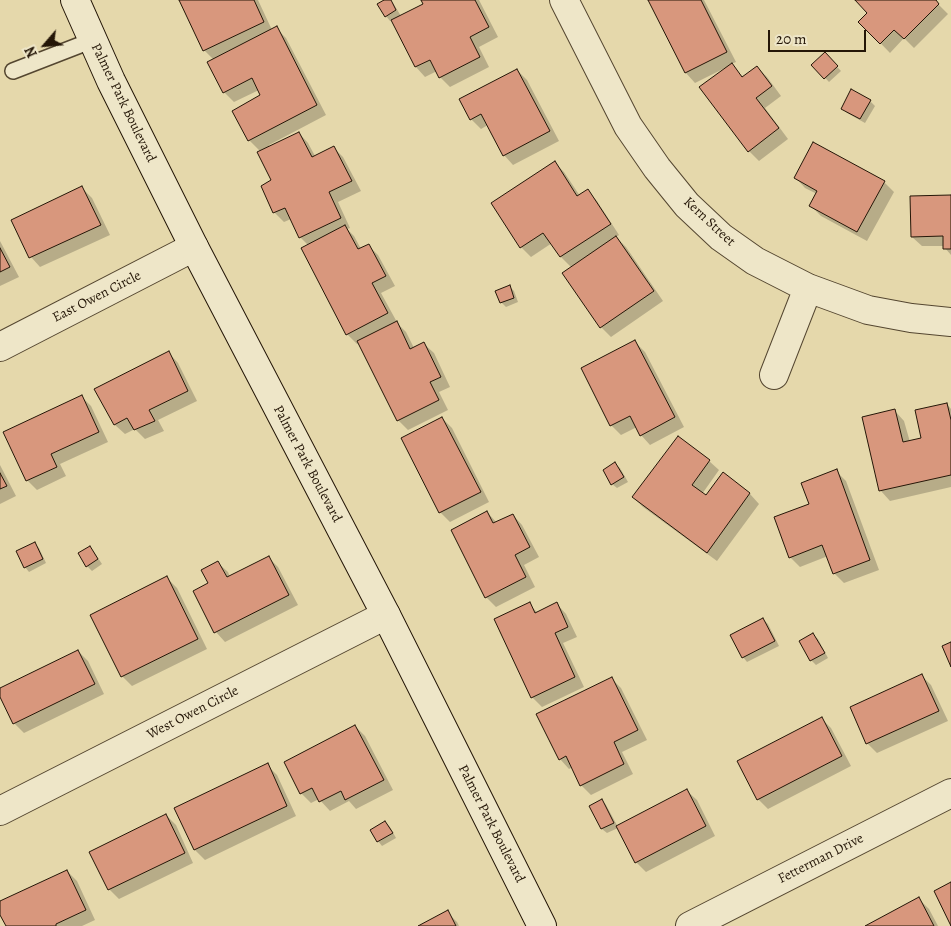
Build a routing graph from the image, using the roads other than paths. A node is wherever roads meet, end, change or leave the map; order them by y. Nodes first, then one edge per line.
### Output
1 (75, 0) edge
2 (564, 0) edge
3 (93, 40) junction
4 (13, 71) dead end
5 (194, 247) junction
6 (808, 288) junction
7 (951, 322) edge
8 (0, 347) edge
9 (774, 375) dead end
10 (386, 615) junction
11 (951, 793) edge
12 (0, 811) edge
13 (542, 926) edge
14 (690, 926) edge

1 - 3 street, Palmer Park Boulevard
2 - 6 street, Kern Street
3 - 4 lane
3 - 5 street, Palmer Park Boulevard
5 - 8 street, East Owen Circle
5 - 10 street, Palmer Park Boulevard
6 - 7 street, Kern Street
6 - 9 street
10 - 12 street, West Owen Circle
10 - 13 street, Palmer Park Boulevard
11 - 14 street, Fetterman Drive

